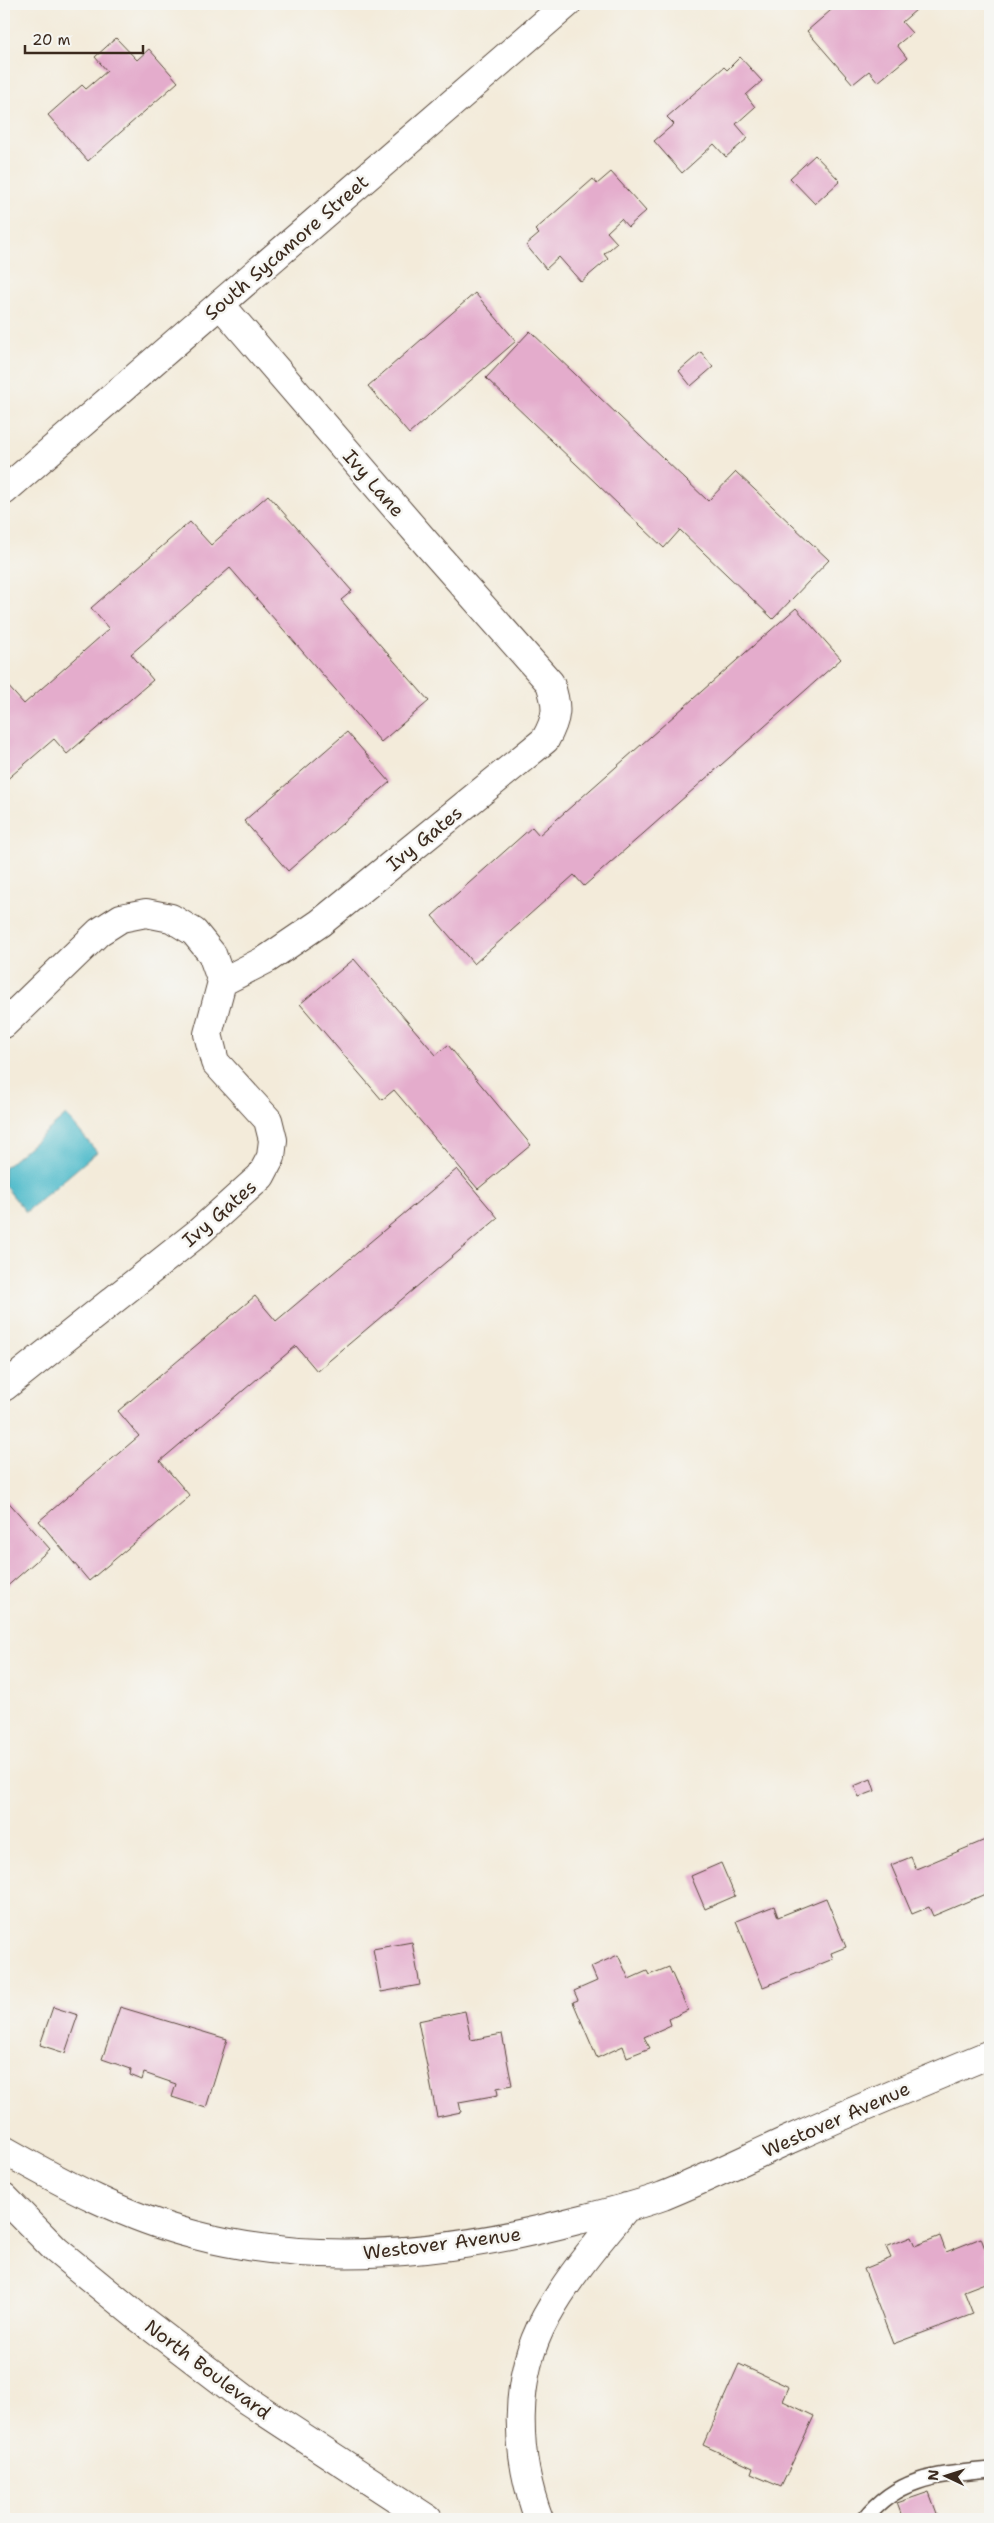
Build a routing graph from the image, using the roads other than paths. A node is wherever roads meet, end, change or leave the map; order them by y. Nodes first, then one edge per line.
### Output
1 (567, 4) edge
2 (220, 304) junction
3 (4, 491) edge
4 (529, 659) joint
5 (222, 982) junction
6 (4, 1024) edge
7 (4, 1387) edge
8 (990, 2054) edge
9 (4, 2150) edge
10 (4, 2197) edge
11 (627, 2208) junction
12 (990, 2470) edge
13 (428, 2519) edge
14 (539, 2519) edge
15 (865, 2519) edge

1 - 2 street, South Sycamore Street
2 - 3 street, South Sycamore Street
2 - 4 street, Ivy Lane
4 - 5 street, Ivy Gates
5 - 6 street
5 - 7 street, Ivy Gates
8 - 11 street, Westover Avenue
9 - 11 street, Westover Avenue
10 - 13 street, North Boulevard
11 - 14 street
12 - 15 lane

